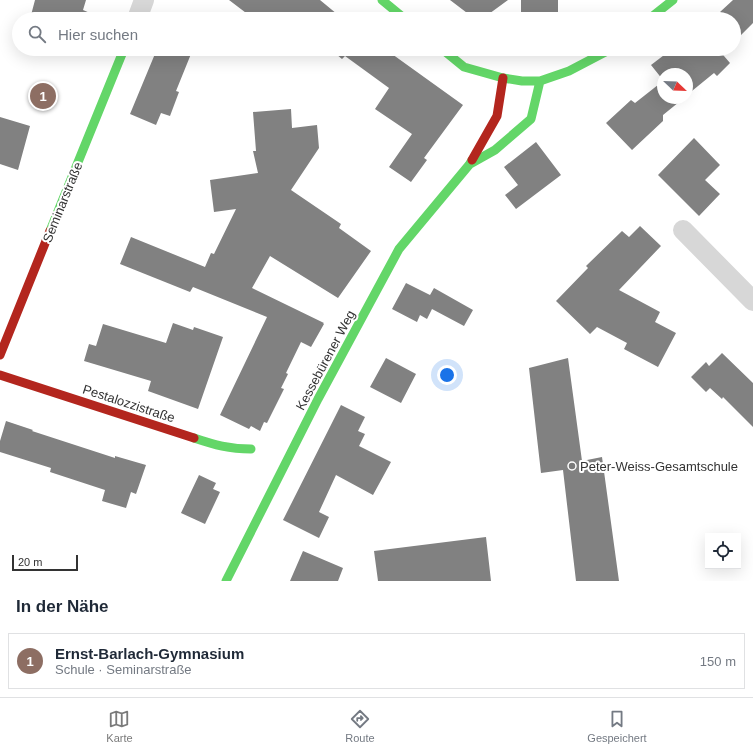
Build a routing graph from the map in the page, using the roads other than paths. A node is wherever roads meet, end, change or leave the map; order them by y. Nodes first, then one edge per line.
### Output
1 (144, 0) edge
2 (382, 0) edge
3 (673, 0) edge
4 (139, 12) edge
5 (397, 12) edge
6 (658, 12) edge
7 (121, 56) edge
8 (451, 56) edge
9 (598, 56) edge
10 (503, 78) junction
11 (540, 81) junction
12 (469, 165) junction
13 (683, 230) dead end
14 (753, 301) edge
15 (0, 355) edge
16 (0, 375) edge
17 (251, 449) dead end
18 (226, 581) edge

1 - 4 street
2 - 5 main road
3 - 6 main road
7 - 15 main road, Seminarstraße
8 - 10 main road
9 - 11 main road
10 - 11 main road
10 - 12 main road, Kessebürener Weg
11 - 12 main road, Kessebürener Weg
12 - 18 main road, Kessebürener Weg
13 - 14 street
16 - 17 main road, Pestalozzistraße

